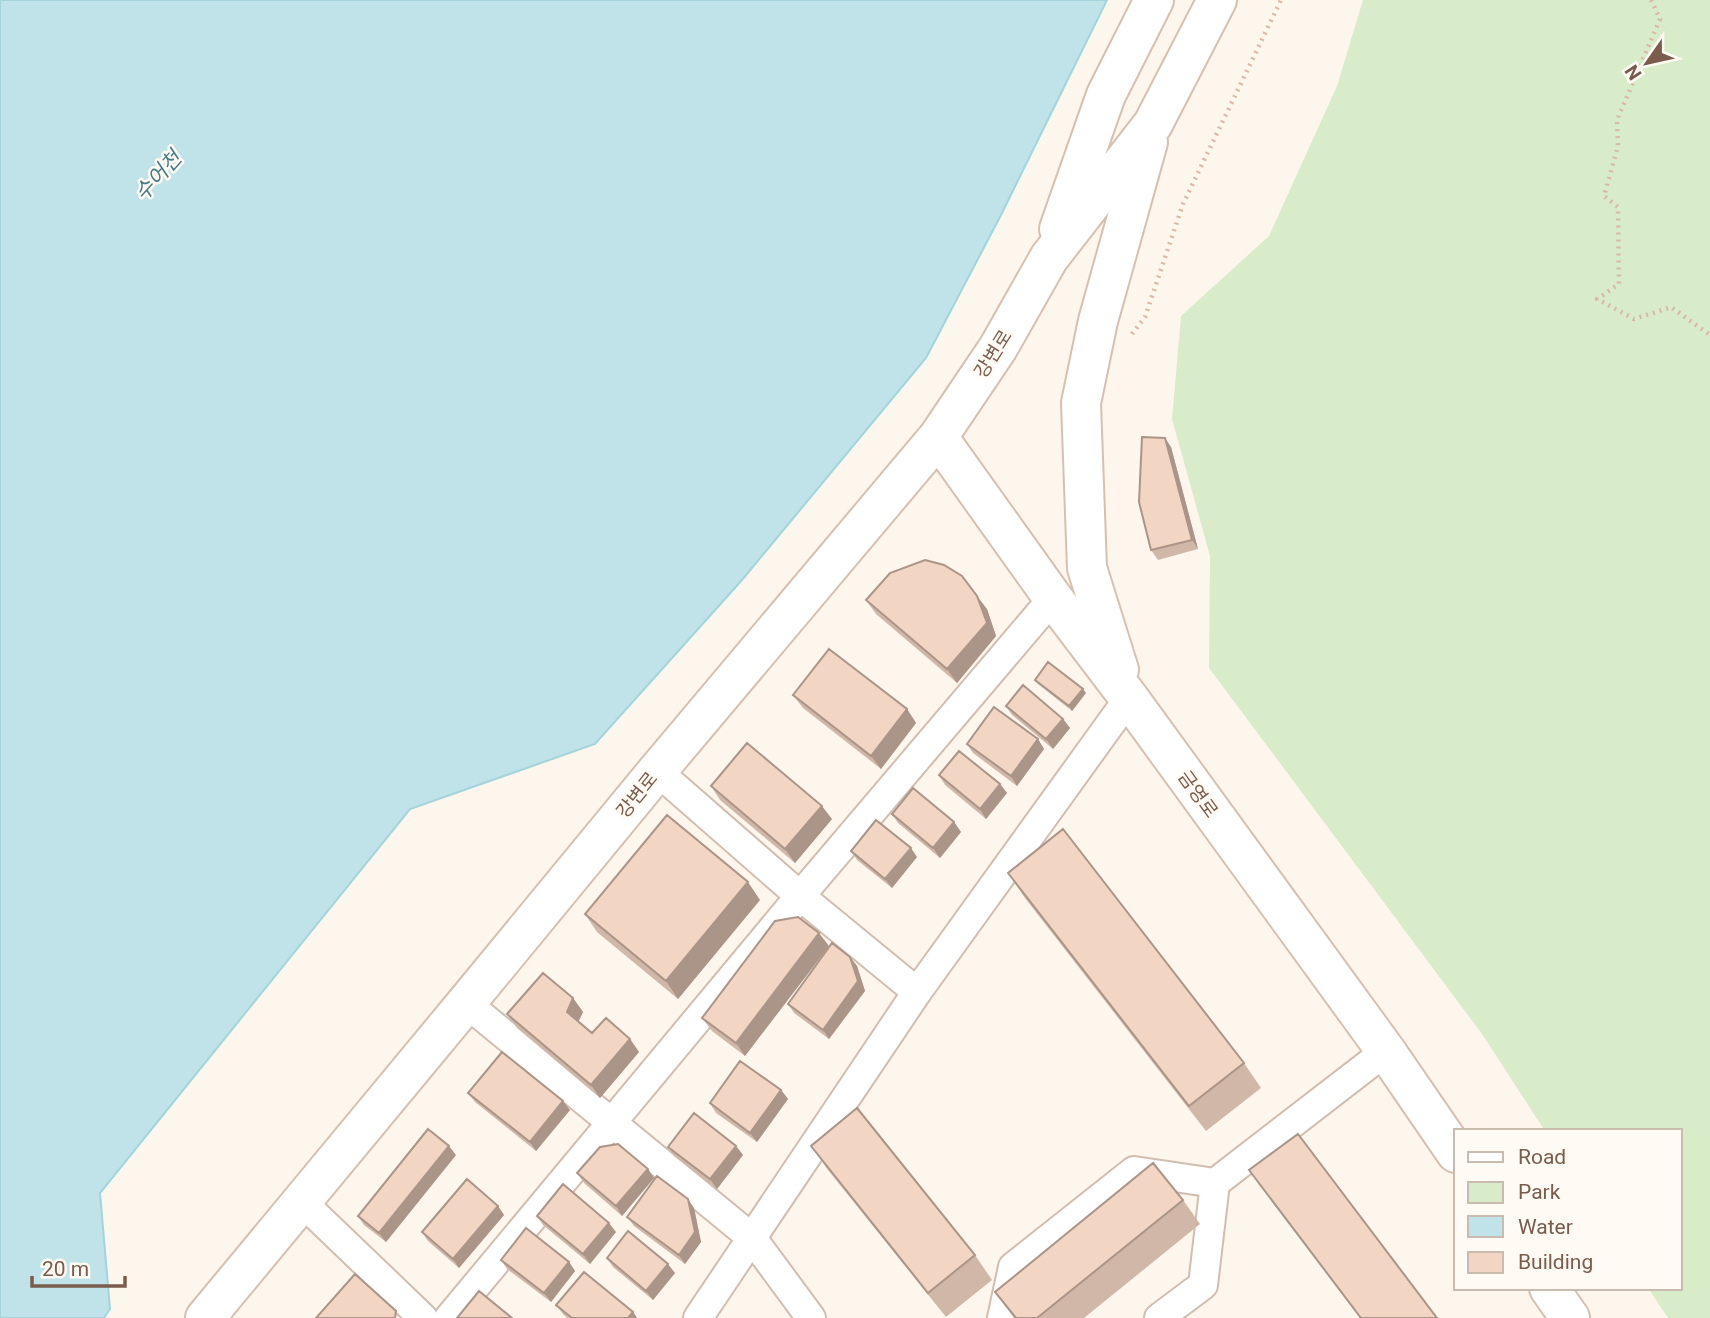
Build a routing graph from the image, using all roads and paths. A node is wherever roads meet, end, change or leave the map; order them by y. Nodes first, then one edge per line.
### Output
1 (1154, 0) edge
2 (1217, 0) edge
3 (1280, 0) edge
4 (1651, 0) edge
5 (1153, 124) junction
6 (1049, 258) junction
7 (1710, 335) edge
8 (1129, 338) dead end
9 (938, 437) junction
10 (1053, 598) junction
11 (1129, 698) junction
12 (657, 771) junction
13 (800, 896) junction
14 (917, 992) junction
15 (467, 1003) junction
16 (1386, 1051) junction
17 (611, 1123) junction
18 (1454, 1150) edge
19 (1215, 1183) junction
20 (301, 1201) junction
21 (752, 1238) junction
22 (1550, 1290) edge
23 (205, 1318) edge
24 (423, 1318) edge
25 (449, 1318) edge
26 (698, 1318) edge
27 (811, 1318) edge
28 (1002, 1318) edge
29 (1159, 1318) edge
30 (1570, 1318) edge

1 - 6 main road, 강변로
2 - 5 main road, 강변로
3 - 8 path
4 - 7 path
5 - 6 main road, 강변로
5 - 11 main road
6 - 9 main road, 강변로
9 - 10 main road, 금영로
9 - 12 main road, 강변로
10 - 11 main road, 금영로
10 - 13 street
11 - 14 street
11 - 16 main road, 금영로
12 - 13 street
12 - 15 main road, 강변로
13 - 14 street
13 - 17 street
14 - 21 street
15 - 17 street
15 - 20 main road, 강변로
16 - 18 main road, 금영로
16 - 19 street
17 - 21 street
17 - 25 street
19 - 28 street
19 - 29 street
20 - 23 main road, 강변로
20 - 24 street
21 - 26 street
21 - 27 street
22 - 30 main road

